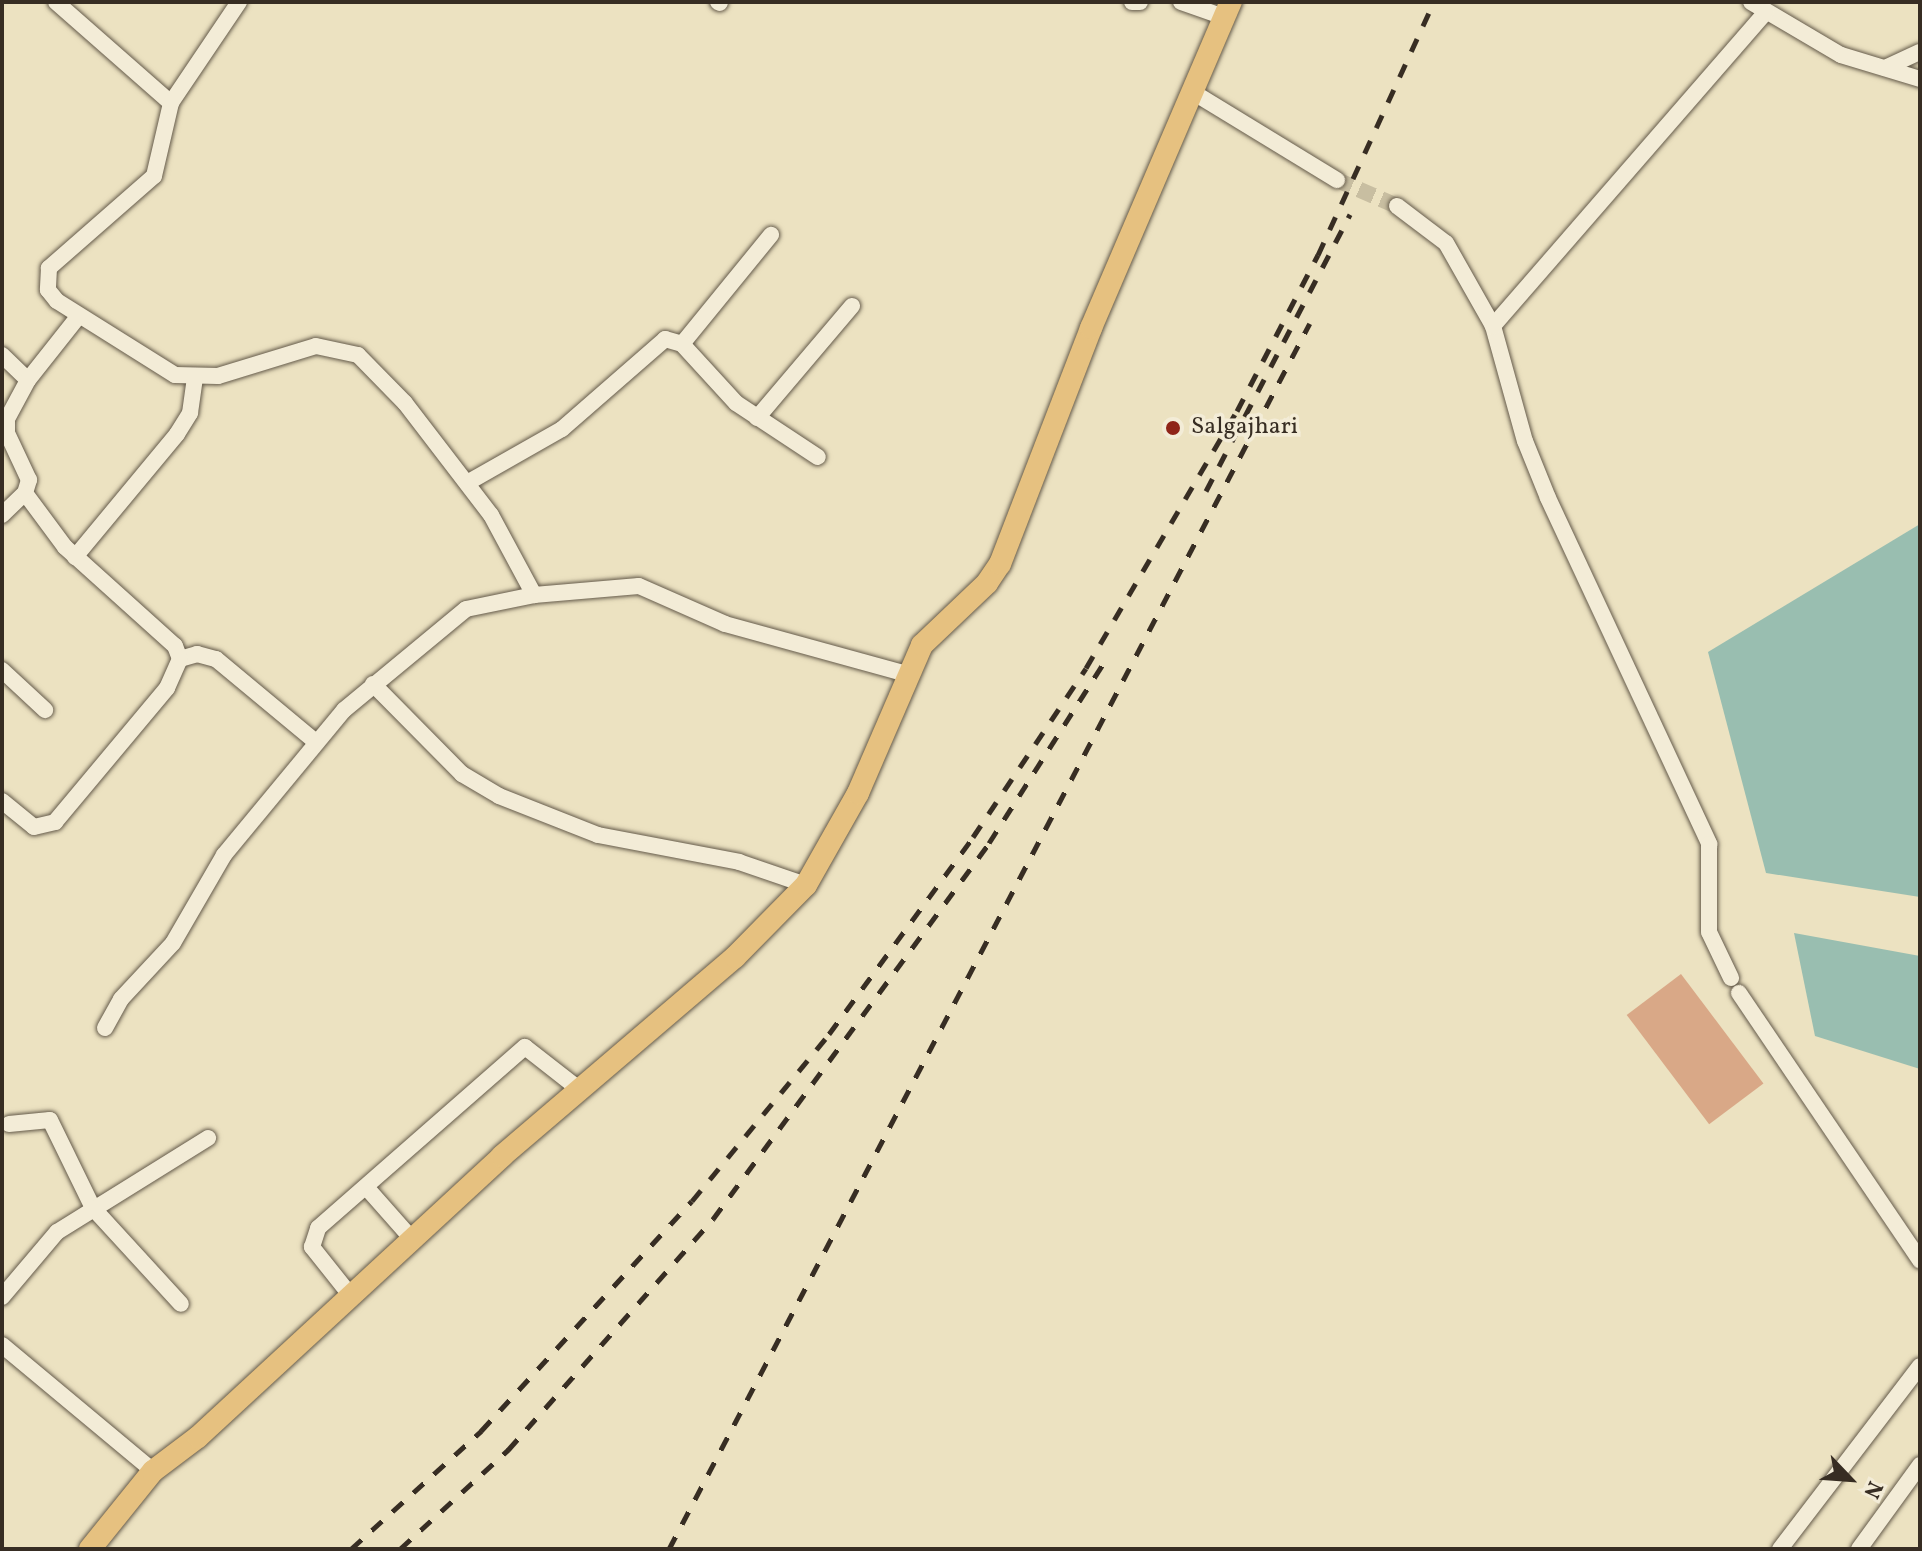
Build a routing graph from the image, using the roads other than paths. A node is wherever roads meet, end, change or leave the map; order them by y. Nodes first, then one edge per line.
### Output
1 (56, 2) edge
2 (239, 2) edge
3 (1132, 2) edge
4 (1140, 2) edge
5 (1181, 2) edge
6 (1758, 7) edge
7 (1228, 10) edge
8 (1920, 52) edge
9 (1885, 68) junction
10 (1920, 79) edge
11 (1191, 91) junction
12 (171, 103) junction
13 (1337, 180) tunnel mouth
14 (1397, 206) tunnel mouth
15 (771, 235) dead end
16 (852, 306) dead end
17 (78, 317) junction
18 (1493, 326) junction
19 (682, 344) junction
20 (2, 355) edge
21 (195, 378) junction
22 (28, 380) junction
23 (757, 418) junction
24 (818, 457) dead end
25 (467, 483) junction
26 (25, 493) junction
27 (2, 515) edge
28 (75, 557) junction
29 (534, 595) junction
30 (180, 659) junction
31 (2, 670) edge
32 (907, 674) junction
33 (373, 684) junction
34 (45, 710) dead end
35 (316, 742) junction
36 (2, 801) edge
37 (806, 885) junction
38 (105, 1028) dead end
39 (580, 1090) junction
40 (9, 1124) dead end
41 (208, 1138) dead end
42 (366, 1187) junction
43 (93, 1208) junction
44 (412, 1239) junction
45 (1920, 1260) edge
46 (351, 1296) junction
47 (2, 1297) edge
48 (181, 1304) dead end
49 (2, 1345) edge
50 (1920, 1366) edge
51 (1920, 1465) edge
52 (153, 1471) junction
53 (90, 1549) edge
54 (1780, 1549) edge
55 (1859, 1549) edge

1 - 12 street
2 - 12 street
3 - 4 street
5 - 7 street
6 - 9 street
6 - 18 street
7 - 11 main road
8 - 9 street
9 - 10 street
11 - 13 street
11 - 32 main road
12 - 17 street
14 - 18 street
15 - 19 street
16 - 23 street
17 - 21 street
17 - 22 street
18 - 45 street
19 - 23 street
19 - 25 street
20 - 22 street
21 - 25 street
21 - 28 street
22 - 26 street
23 - 24 street
25 - 29 street
26 - 27 street
26 - 28 street
28 - 30 street
29 - 32 street
29 - 33 street
30 - 35 street
30 - 36 street
31 - 34 street
32 - 37 main road
33 - 35 street
33 - 37 street
35 - 38 street
37 - 39 main road
39 - 42 street
39 - 44 main road
40 - 43 street
41 - 43 street
42 - 44 street
42 - 46 street
43 - 47 street
43 - 48 street
44 - 46 main road
46 - 52 main road
49 - 52 street
50 - 54 street
51 - 55 street
52 - 53 main road

